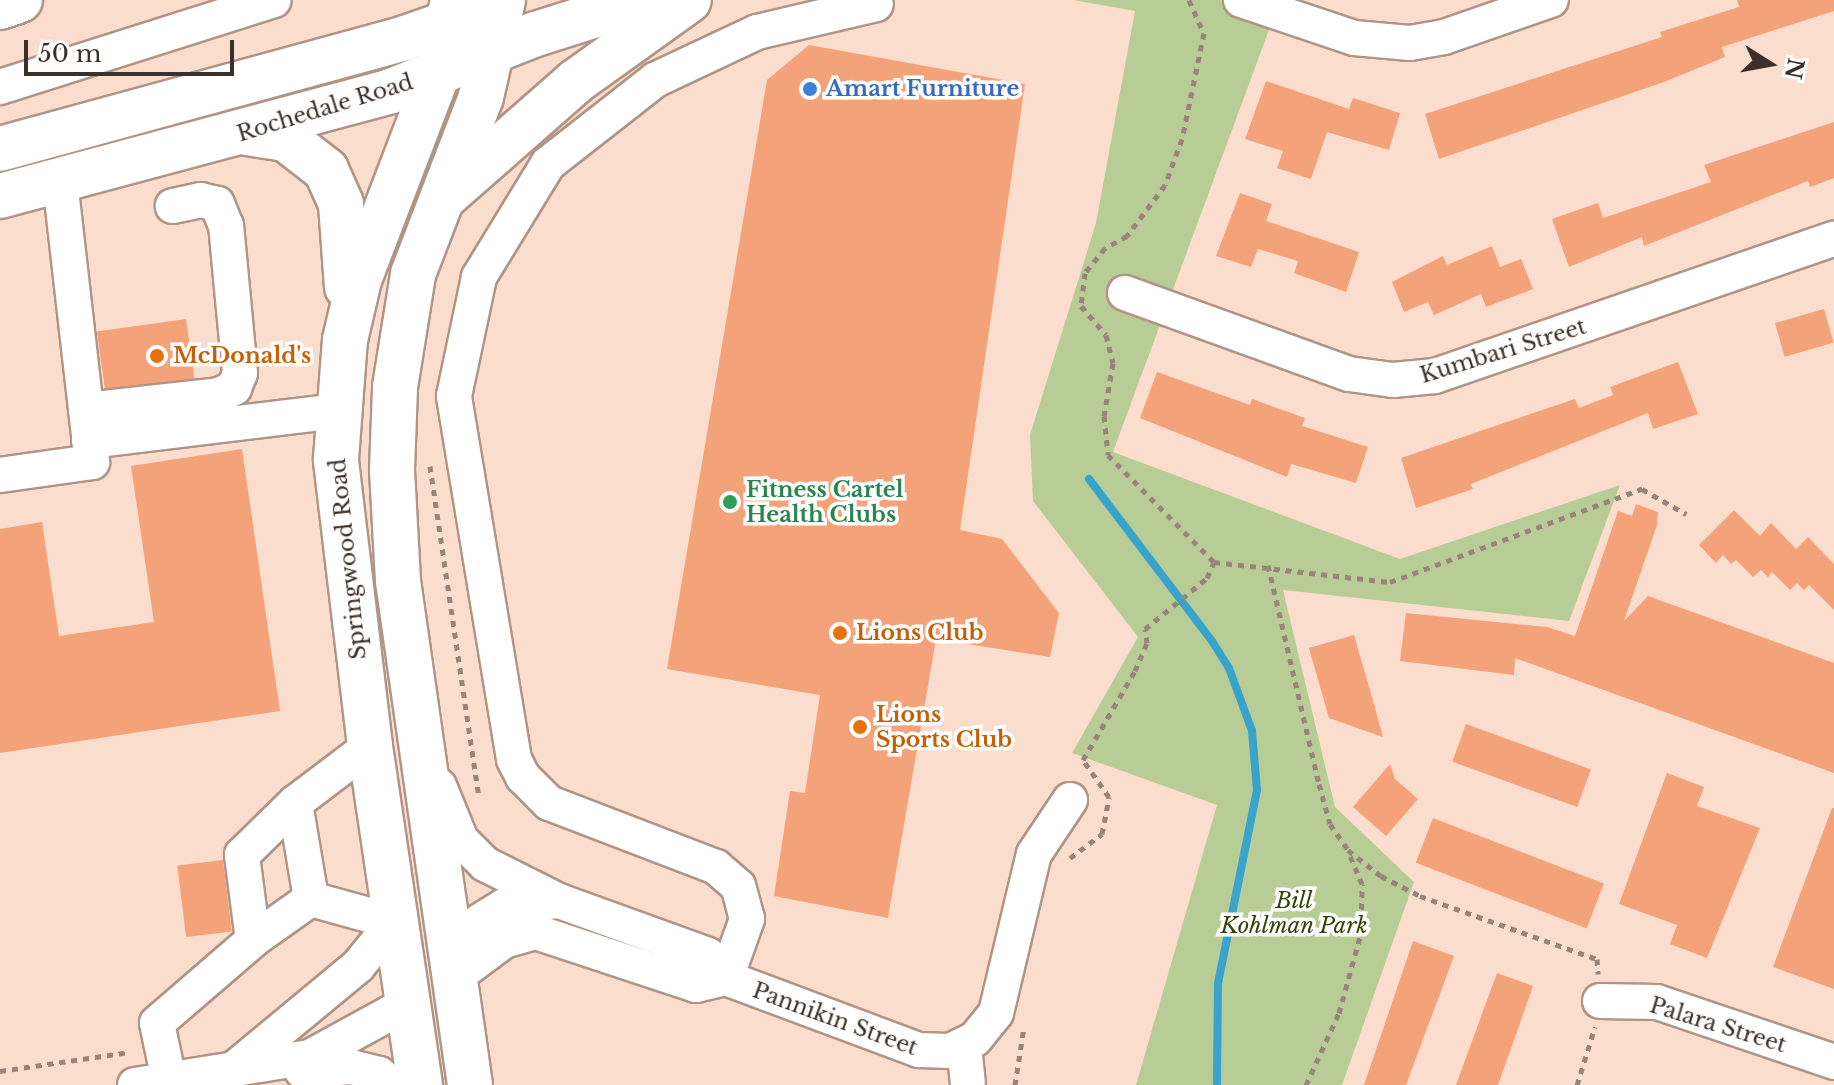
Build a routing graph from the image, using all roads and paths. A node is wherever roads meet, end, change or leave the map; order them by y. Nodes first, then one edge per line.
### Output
1 (20, 0) edge
2 (274, 0) edge
3 (643, 0) edge
4 (689, 0) edge
5 (1241, 0) edge
6 (1551, 0) edge
7 (507, 1) edge
8 (876, 4) dead end
9 (0, 7) edge
10 (452, 11) edge
11 (493, 51) junction
12 (438, 73) junction
13 (0, 87) edge
14 (247, 133) junction
15 (0, 149) edge
16 (60, 183) junction
17 (0, 196) edge
18 (439, 202) junction
19 (173, 206) dead end
20 (1834, 239) edge
21 (1125, 293) dead end
22 (351, 313) junction
23 (338, 411) junction
24 (88, 426) junction
25 (0, 475) edge
26 (1686, 514) dead end
27 (1268, 565) junction
28 (1152, 621) dead end
29 (422, 742) junction
30 (370, 746) junction
31 (1070, 800) dead end
32 (295, 803) junction
33 (1348, 850) junction
34 (311, 899) junction
35 (559, 901) junction
36 (394, 922) junction
37 (253, 940) junction
38 (452, 965) junction
39 (726, 978) junction
40 (1600, 1001) junction
41 (407, 1004) junction
42 (964, 1046) junction
43 (1834, 1062) edge
44 (230, 1072) junction
45 (169, 1080) junction
46 (968, 1082) dead end
47 (135, 1085) edge
48 (393, 1085) edge
49 (420, 1085) edge
50 (470, 1085) edge
51 (1306, 1085) edge
52 (1577, 1085) edge

1 - 9 main road
2 - 13 street
3 - 11 main road, Rochedale Road
4 - 18 main road
5 - 6 street
7 - 10 main road, Rochedale Road
7 - 11 main road
8 - 39 street
10 - 12 main road, Springwood Road
10 - 15 main road, Rochedale Road
11 - 12 main road, Rochedale Road
11 - 18 main road
12 - 14 main road, Rochedale Road
12 - 22 main road, Springwood Road
14 - 16 main road, Rochedale Road
14 - 22 main road
16 - 17 main road, Rochedale Road
16 - 24 street
18 - 29 main road
19 - 24 street
20 - 21 street, Kumbari Street
22 - 23 main road, Springwood Road
23 - 24 street
23 - 30 main road, Springwood Road
24 - 25 street
26 - 27 path
27 - 28 path
27 - 33 path
29 - 35 street
29 - 38 main road
30 - 32 street
30 - 36 main road, Springwood Road
31 - 42 street
32 - 34 street
32 - 37 street
33 - 40 path
33 - 51 path
34 - 36 street
34 - 37 street
35 - 38 street
35 - 39 street
36 - 41 main road, Springwood Road
36 - 44 street
37 - 45 street
38 - 39 street, Pannikin Street
38 - 41 main road
38 - 50 main road
39 - 42 street, Pannikin Street
40 - 43 street, Palara Street
40 - 52 path
41 - 44 street
41 - 49 main road, Springwood Road
42 - 46 street
44 - 45 street
44 - 48 street
45 - 47 street

